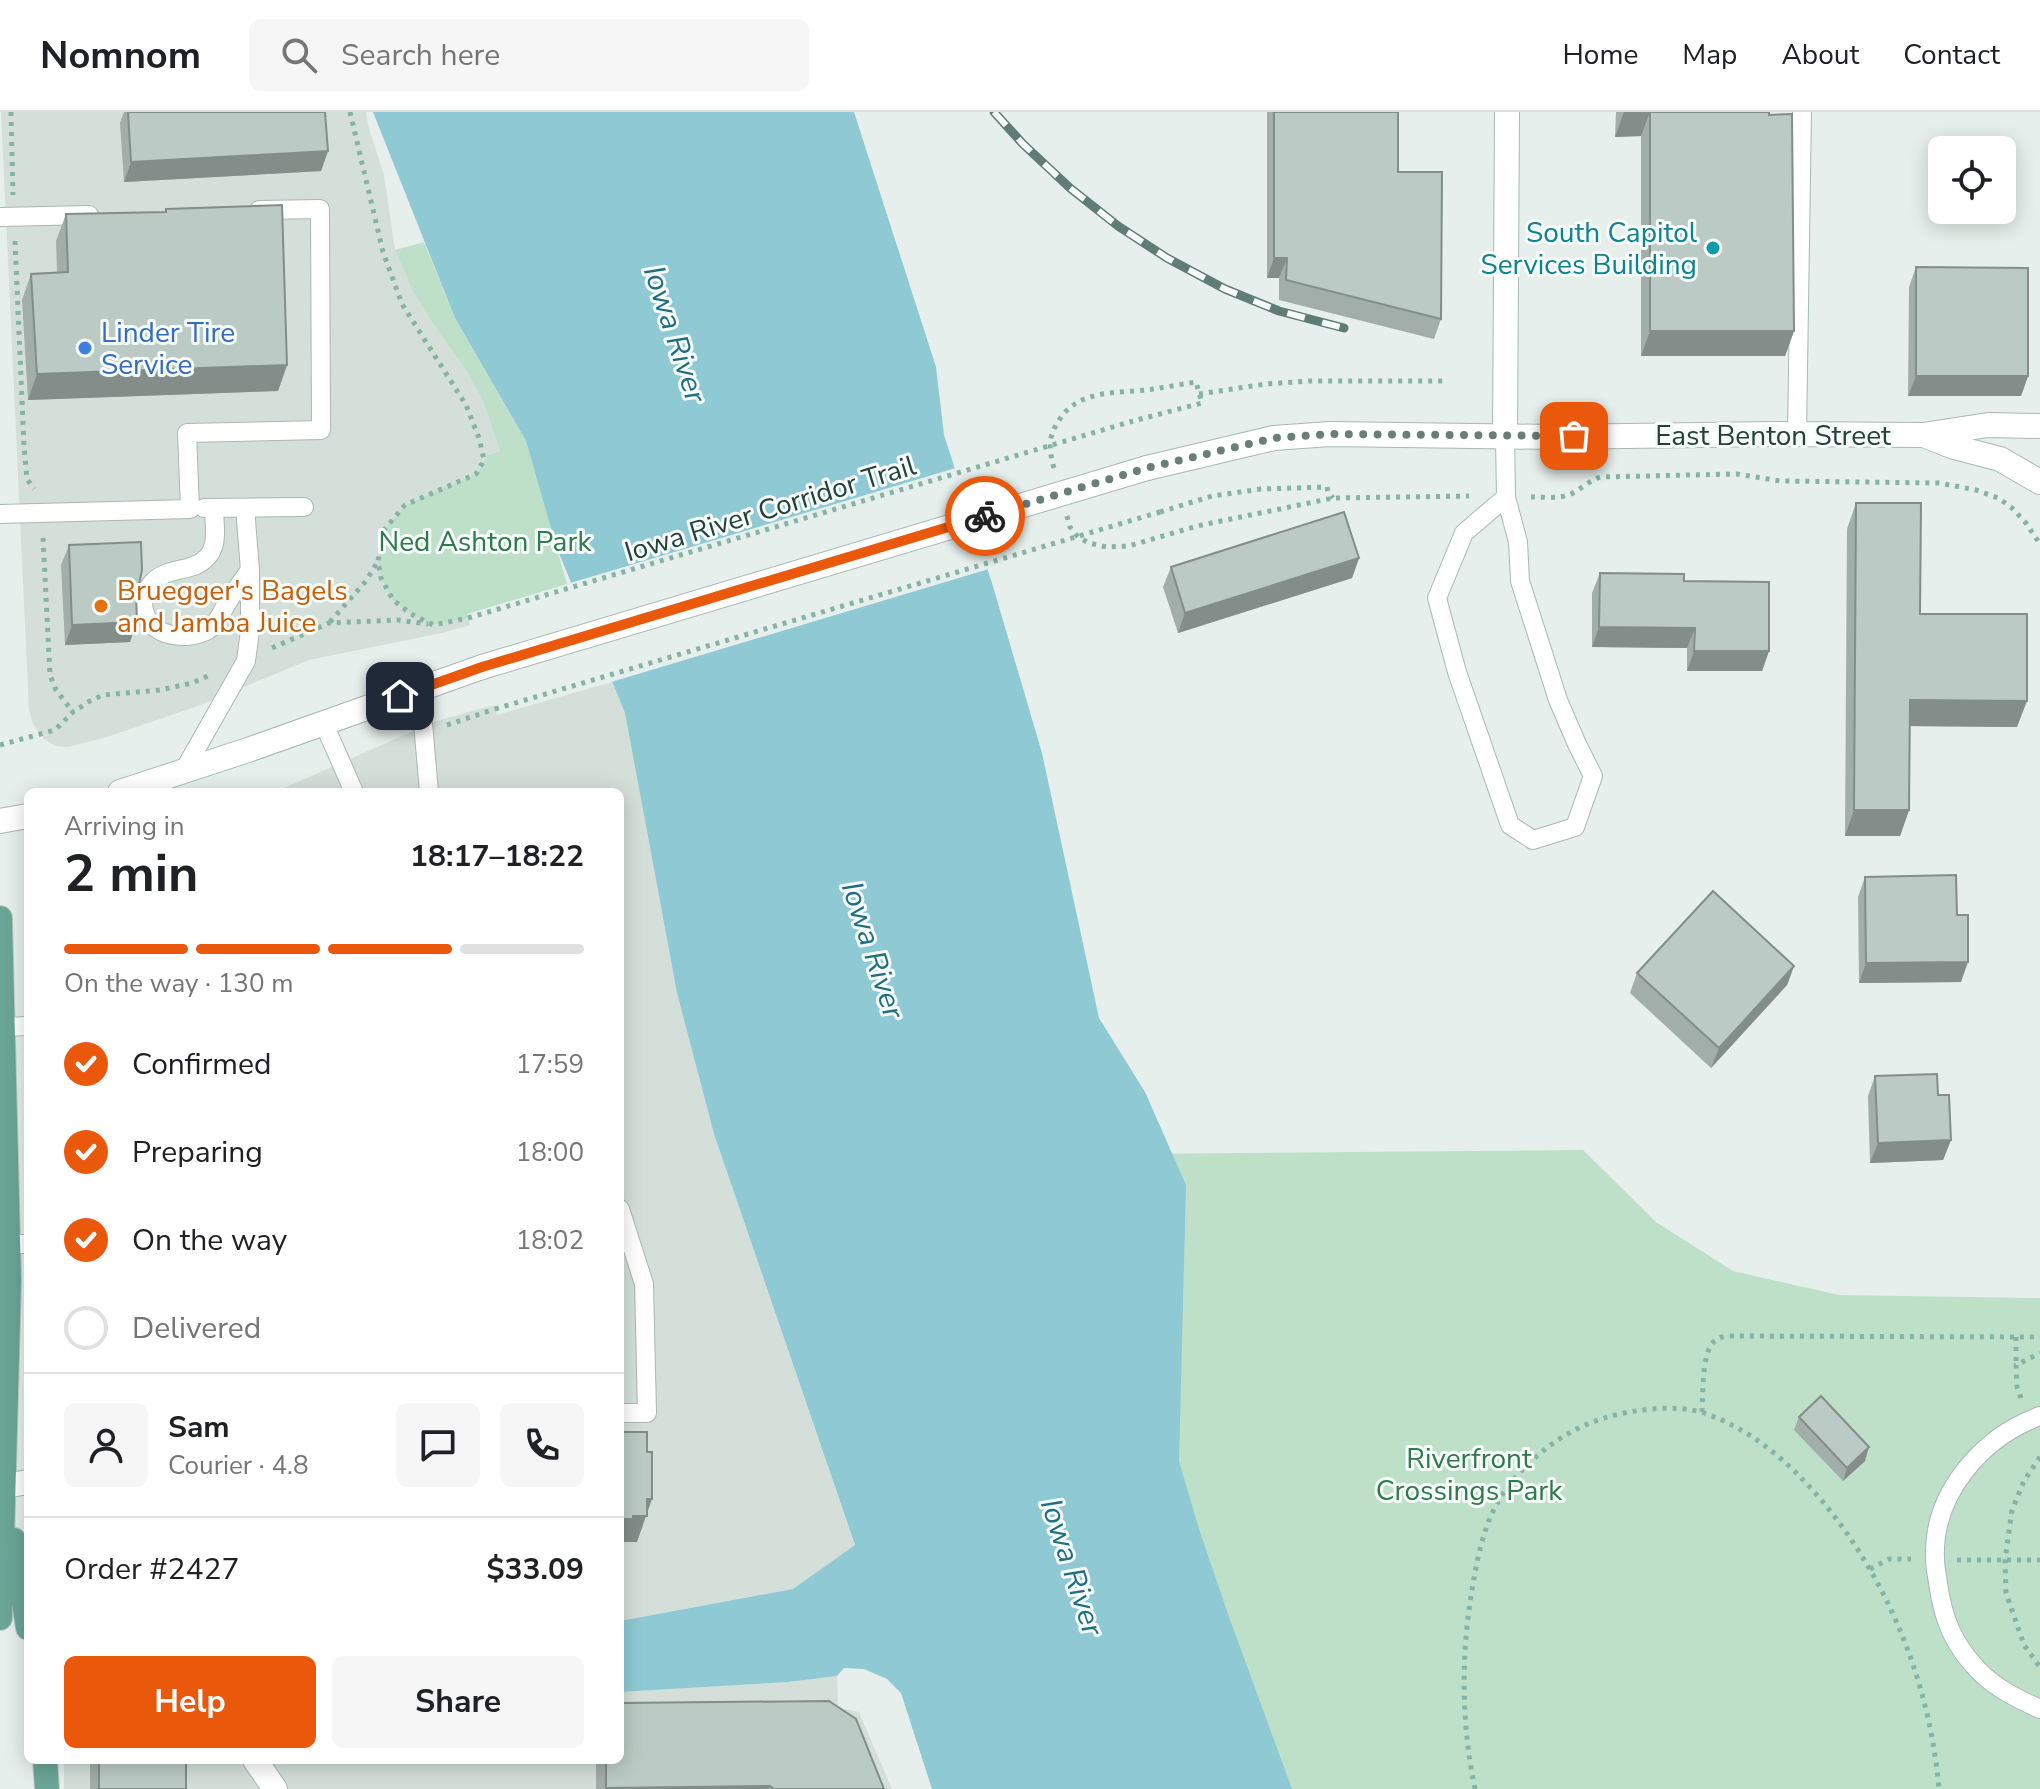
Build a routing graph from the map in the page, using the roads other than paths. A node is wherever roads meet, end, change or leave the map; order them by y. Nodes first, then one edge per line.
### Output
1 (1507, 112) edge
2 (1802, 112) edge
3 (243, 211) edge
4 (106, 215) edge
5 (7, 217) edge
6 (2040, 426) edge
7 (1797, 434) junction
8 (1923, 435) junction
9 (1505, 436) junction
10 (2040, 482) edge
11 (1506, 497) junction
12 (304, 507) dead end
13 (214, 508) junction
14 (245, 508) junction
15 (190, 509) junction
16 (0, 514) edge
17 (250, 570) junction
18 (420, 689) junction
19 (324, 724) junction
20 (183, 772) junction
21 (133, 788) edge
22 (352, 788) edge
23 (429, 788) edge
24 (24, 817) edge
25 (0, 821) edge
26 (0, 918) edge
27 (24, 1026) edge
28 (3, 1027) junction
29 (624, 1222) edge
30 (18, 1244) edge
31 (4, 1280) edge
32 (2032, 1412) edge
33 (624, 1413) edge
34 (11, 1485) edge
35 (24, 1594) edge
36 (0, 1618) edge
37 (2040, 1709) edge
38 (45, 1764) edge
39 (258, 1764) edge
40 (47, 1789) edge
41 (275, 1789) edge

1 - 9 street
2 - 7 lane
3 - 15 lane
4 - 5 lane
6 - 8 street, East Benton Street
7 - 8 street, East Benton Street
7 - 9 street, East Benton Street
8 - 10 street
9 - 11 lane
9 - 18 street, East Benton Street, bridge
11 - 11 lane
12 - 14 lane
13 - 14 lane
13 - 15 lane
13 - 17 lane
14 - 17 lane
15 - 16 lane
17 - 20 lane
18 - 19 street, East Benton Street
18 - 23 lane
19 - 20 street, East Benton Street
19 - 22 lane
20 - 21 street, East Benton Street
24 - 25 street
26 - 28 main road
27 - 28 lane
28 - 30 main road
29 - 33 lane
30 - 31 main road
31 - 34 main road
32 - 37 lane
34 - 35 main road
34 - 36 main road
38 - 40 main road
39 - 41 street

